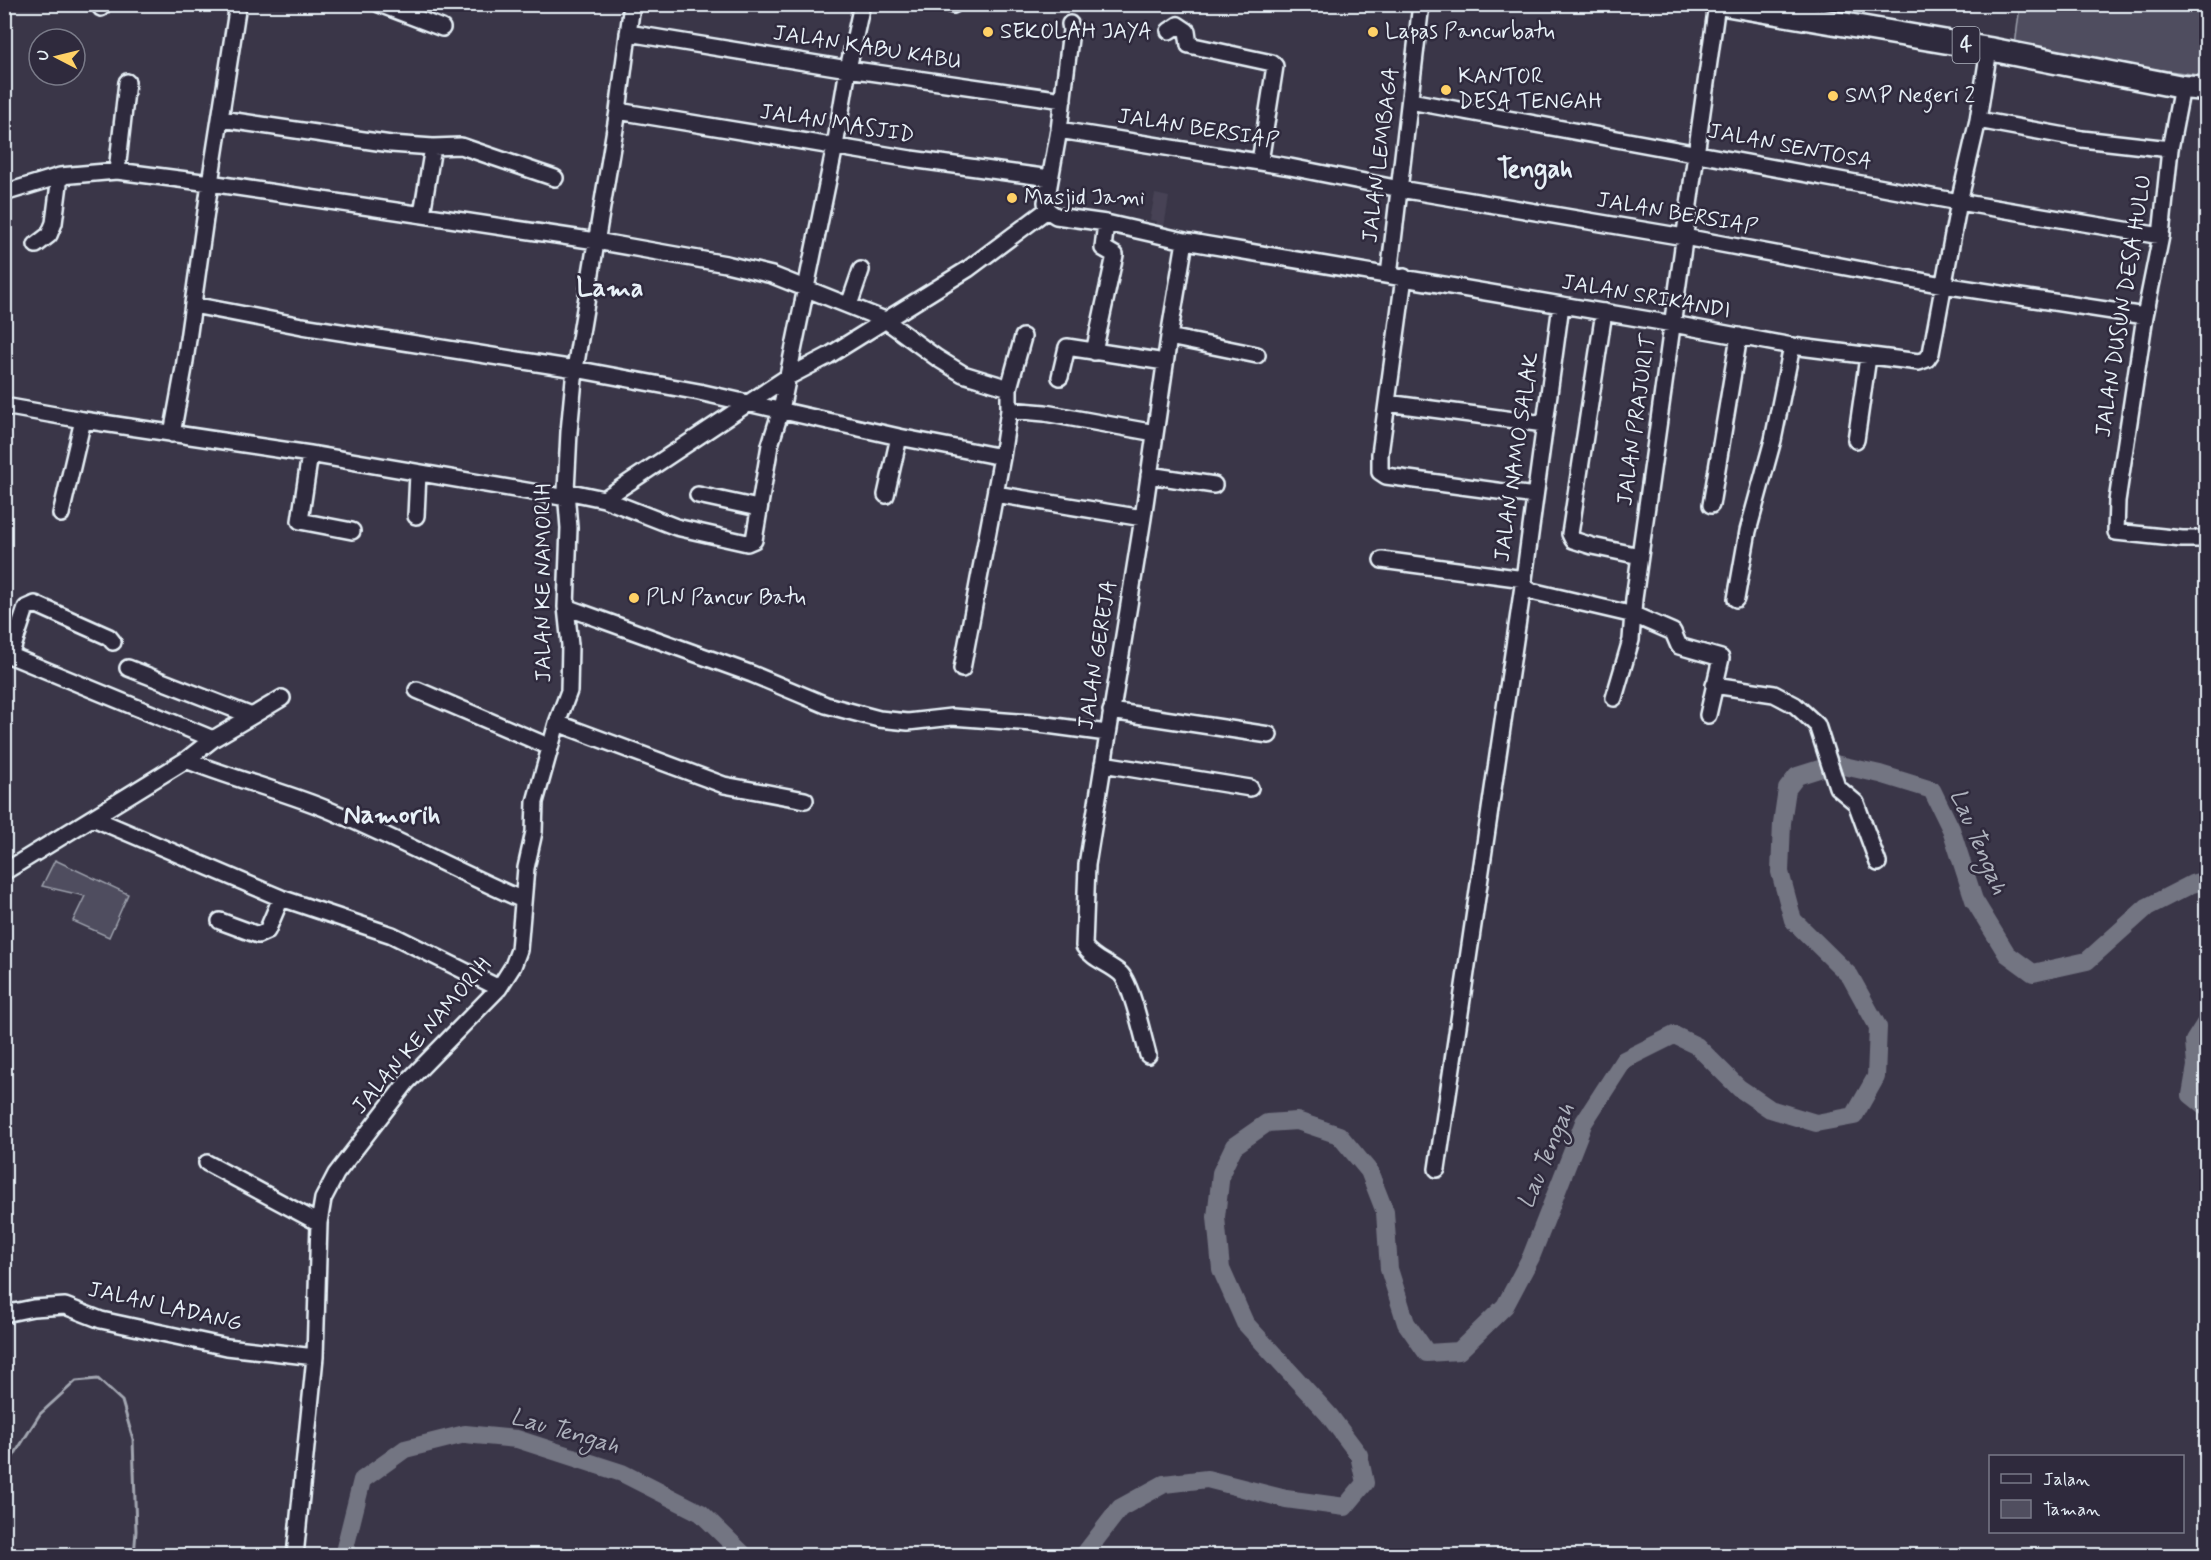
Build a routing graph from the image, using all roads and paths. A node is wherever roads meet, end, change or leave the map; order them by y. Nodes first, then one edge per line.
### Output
1 (238, 4) edge
2 (379, 4) edge
3 (632, 4) edge
4 (862, 4) edge
5 (1421, 4) edge
6 (1717, 4) edge
7 (1724, 4) edge
8 (1070, 24) dead end
9 (442, 28) dead end
10 (1169, 31) dead end
11 (628, 33) junction
12 (1989, 49) junction
13 (848, 69) junction
14 (127, 82) dead end
15 (2182, 87) junction
16 (2206, 89) edge
17 (1063, 100) junction
18 (1410, 101) junction
19 (618, 111) junction
20 (221, 119) junction
21 (1978, 120) junction
22 (1059, 130) junction
23 (834, 146) junction
24 (432, 147) junction
25 (2170, 149) junction
26 (1697, 153) junction
27 (1260, 162) junction
28 (117, 171) junction
29 (60, 176) junction
30 (555, 178) dead end
31 (1050, 178) junction
32 (210, 183) junction
33 (1400, 189) junction
34 (4, 193) edge
35 (1959, 202) junction
36 (1047, 210) junction
37 (422, 214) junction
38 (1106, 223) junction
39 (2161, 236) junction
40 (1684, 237) junction
41 (596, 241) junction
42 (1185, 241) junction
43 (36, 245) dead end
44 (861, 270) dead end
45 (1396, 276) junction
46 (1943, 285) junction
47 (805, 289) junction
48 (193, 305) junction
49 (849, 305) junction
50 (1561, 305) junction
51 (1604, 312) junction
52 (2145, 316) junction
53 (885, 320) junction
54 (1673, 324) junction
55 (1739, 336) junction
56 (1023, 337) dead end
57 (1169, 337) junction
58 (1792, 346) junction
59 (1094, 352) junction
60 (1257, 355) dead end
61 (1868, 357) junction
62 (1165, 362) junction
63 (575, 369) junction
64 (1060, 377) dead end
65 (786, 378) junction
66 (1009, 387) junction
67 (750, 403) junction
68 (1388, 403) junction
69 (4, 406) edge
70 (781, 410) junction
71 (1009, 410) junction
72 (83, 420) junction
73 (1544, 424) junction
74 (1155, 433) junction
75 (172, 434) junction
76 (899, 437) junction
77 (1856, 440) dead end
78 (310, 454) junction
79 (1002, 457) junction
80 (418, 473) junction
81 (1149, 475) junction
82 (1214, 484) dead end
83 (566, 494) junction
84 (995, 494) junction
85 (698, 495) dead end
86 (886, 495) dead end
87 (1535, 496) junction
88 (604, 499) junction
89 (1711, 505) dead end
90 (758, 508) junction
91 (61, 514) dead end
92 (416, 516) dead end
93 (1143, 518) junction
94 (352, 531) dead end
95 (2206, 539) edge
96 (1640, 556) junction
97 (1382, 560) dead end
98 (1524, 579) junction
99 (1736, 599) dead end
100 (566, 608) junction
101 (1634, 615) junction
102 (113, 642) dead end
103 (7, 655) edge
104 (128, 668) dead end
105 (962, 669) dead end
106 (1714, 685) junction
107 (417, 690) dead end
108 (282, 698) dead end
109 (1614, 698) dead end
110 (1111, 711) junction
111 (1708, 715) dead end
112 (252, 716) junction
113 (557, 723) junction
114 (1107, 734) junction
115 (1269, 735) dead end
116 (213, 739) junction
117 (550, 747) junction
118 (186, 760) junction
119 (1103, 764) junction
120 (1250, 788) dead end
121 (805, 800) dead end
122 (93, 818) junction
123 (1878, 863) dead end
124 (4, 872) edge
125 (281, 898) junction
126 (524, 900) junction
127 (220, 921) dead end
128 (499, 988) junction
129 (1148, 1055) dead end
130 (207, 1163) dead end
131 (1437, 1170) dead end
132 (319, 1223) junction
133 (4, 1314) edge
134 (315, 1357) junction
135 (295, 1556) edge

1 - 20 street
2 - 9 street
3 - 11 street, JALAN KE NAMORIH
4 - 13 street
5 - 18 street, JALAN LEMBAGA
6 - 26 street, JALAN PRAJURIT
7 - 12 highway, 4
8 - 17 street
10 - 27 street
11 - 13 street, JALAN KABU KABU
11 - 19 street, JALAN KE NAMORIH
12 - 15 highway, 4
12 - 21 street, JALAN SRIKANDI
13 - 17 street, JALAN KABU KABU
13 - 23 street
14 - 28 street
15 - 16 highway, 4
15 - 25 street, JALAN DUSUN DESA HULU
17 - 22 street
18 - 26 street, JALAN SENTOSA
18 - 33 street, JALAN LEMBAGA
19 - 23 street, JALAN MASJID
19 - 41 street, JALAN KE NAMORIH
20 - 24 street
20 - 32 street
21 - 25 street
21 - 35 street, JALAN SRIKANDI
22 - 27 street, JALAN BERSIAP
22 - 31 street
23 - 31 street, JALAN MASJID
23 - 47 street
24 - 30 street
24 - 37 street
25 - 39 street, JALAN DUSUN DESA HULU
26 - 35 street, JALAN SENTOSA
26 - 40 street, JALAN PRAJURIT
27 - 33 street, JALAN BERSIAP
28 - 29 street
28 - 32 street
29 - 34 street
29 - 43 street
31 - 36 street
32 - 37 street
32 - 48 street
33 - 40 street, JALAN BERSIAP
33 - 45 street, JALAN LEMBAGA
35 - 39 street, JALAN SENTOSA
35 - 46 street, JALAN SRIKANDI
36 - 38 street, JALAN SRIKANDI
36 - 53 street
37 - 41 street
38 - 42 street, JALAN SRIKANDI
38 - 59 street
39 - 52 street, JALAN DUSUN DESA HULU
40 - 46 street, JALAN BERSIAP
40 - 54 street, JALAN PRAJURIT
41 - 47 street
41 - 63 street, JALAN KE NAMORIH
42 - 45 street, JALAN SRIKANDI
42 - 57 street, JALAN GEREJA
44 - 49 street
45 - 50 street, JALAN SRIKANDI
45 - 68 street
46 - 52 street, JALAN BERSIAP
46 - 61 street, JALAN SRIKANDI
47 - 49 street
47 - 65 street
48 - 63 street
48 - 75 street
49 - 53 street
50 - 51 street, JALAN SRIKANDI
50 - 73 street, JALAN NAMO SALAK
51 - 54 street, JALAN SRIKANDI
51 - 96 street
52 - 95 street, JALAN DUSUN DESA HULU
53 - 65 street
53 - 66 street
54 - 55 street, JALAN SRIKANDI
54 - 96 street, JALAN PRAJURIT
55 - 58 street, JALAN SRIKANDI
55 - 89 street
56 - 66 street
57 - 60 street
57 - 62 street, JALAN GEREJA
58 - 61 street, JALAN SRIKANDI
58 - 99 street
59 - 62 street
59 - 64 street
61 - 77 street
62 - 74 street, JALAN GEREJA
63 - 67 street
63 - 83 street, JALAN KE NAMORIH
65 - 67 street
65 - 70 street
66 - 71 street
67 - 70 street
67 - 88 street
68 - 73 street
68 - 87 street
69 - 72 street
70 - 76 street
70 - 90 street
71 - 74 street
71 - 79 street
72 - 75 street
72 - 91 street
73 - 87 street, JALAN NAMO SALAK
74 - 81 street, JALAN GEREJA
75 - 78 street
76 - 79 street
76 - 86 street
78 - 80 street
78 - 94 street
79 - 84 street
80 - 83 street
80 - 92 street
81 - 82 street
81 - 93 street, JALAN GEREJA
83 - 88 street
83 - 100 street, JALAN KE NAMORIH
84 - 93 street
84 - 105 street
85 - 90 street
87 - 98 street, JALAN NAMO SALAK
88 - 90 street
93 - 110 street, JALAN GEREJA
96 - 101 street, JALAN PRAJURIT
97 - 98 street, JALAN NAMO SALAK
98 - 101 street
98 - 131 street
100 - 113 street, JALAN KE NAMORIH
100 - 114 street
101 - 106 street
101 - 109 street, JALAN PRAJURIT
102 - 103 street
103 - 116 street
104 - 112 street
106 - 111 street
106 - 123 street
107 - 117 street
108 - 112 street
110 - 114 street, JALAN GEREJA
110 - 115 street
112 - 116 street
113 - 117 street, JALAN KE NAMORIH
113 - 121 street
114 - 119 street, JALAN GEREJA
116 - 118 street
117 - 126 street, JALAN KE NAMORIH
118 - 122 street
118 - 126 street
119 - 120 street
119 - 129 street, JALAN GEREJA
122 - 124 street
122 - 125 street
125 - 127 street
125 - 128 street
126 - 128 street, JALAN KE NAMORIH
128 - 132 street, JALAN KE NAMORIH
130 - 132 street
132 - 134 street, JALAN KE NAMORIH
133 - 134 street, JALAN LADANG
134 - 135 street, JALAN KE NAMORIH

